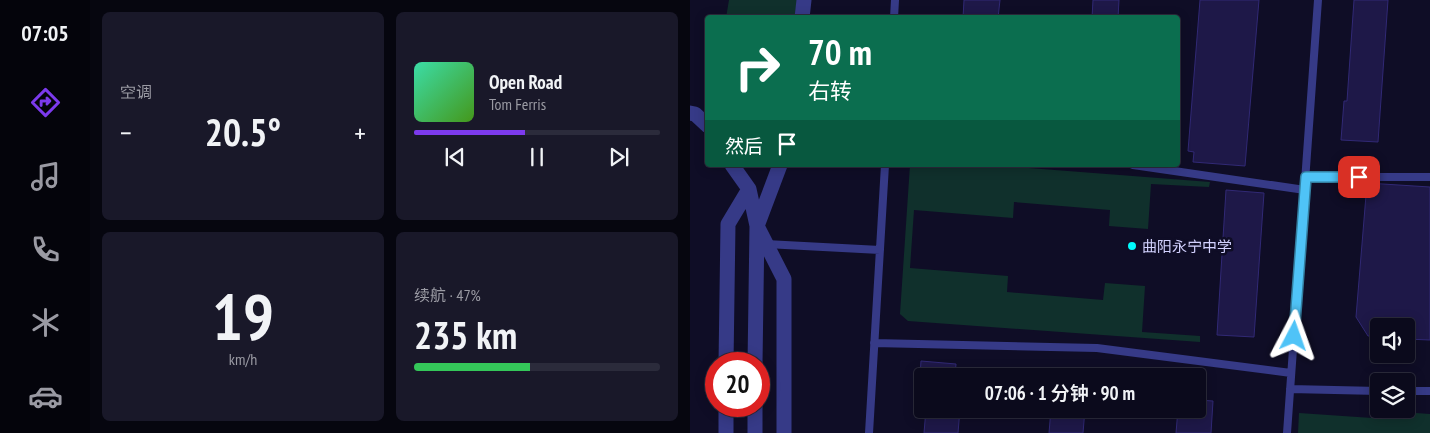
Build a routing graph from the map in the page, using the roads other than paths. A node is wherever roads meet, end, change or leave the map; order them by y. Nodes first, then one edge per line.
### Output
1 (804, 0) edge
2 (895, 0) edge
3 (1318, 0) edge
4 (802, 15) edge
5 (894, 15) edge
6 (690, 113) edge
7 (705, 123) edge
8 (733, 167) edge
9 (779, 167) edge
10 (885, 167) edge
11 (1147, 167) edge
12 (1306, 177) junction
13 (1430, 177) edge
14 (749, 189) junction
15 (1304, 190) junction
16 (757, 226) junction
17 (766, 244) junction
18 (880, 250) junction
19 (874, 343) junction
20 (726, 352) edge
21 (755, 352) edge
22 (1291, 373) junction
23 (1290, 389) junction
24 (1370, 390) edge
25 (1415, 391) edge
26 (1430, 391) edge
27 (726, 417) edge
28 (755, 417) edge
29 (726, 433) edge
30 (755, 433) edge
31 (784, 433) edge
32 (869, 433) edge
33 (1287, 433) edge

1 - 4 street
2 - 5 lane
3 - 12 lane
6 - 7 street
8 - 14 street
9 - 16 street
10 - 18 lane
11 - 15 lane
12 - 13 lane
12 - 15 lane
14 - 16 street
14 - 20 street
15 - 22 lane
16 - 17 street
16 - 21 street
17 - 18 lane
17 - 31 street
18 - 19 lane
19 - 22 lane
19 - 32 lane
22 - 23 lane
23 - 24 lane
23 - 33 lane
25 - 26 lane
27 - 29 street
28 - 30 street

